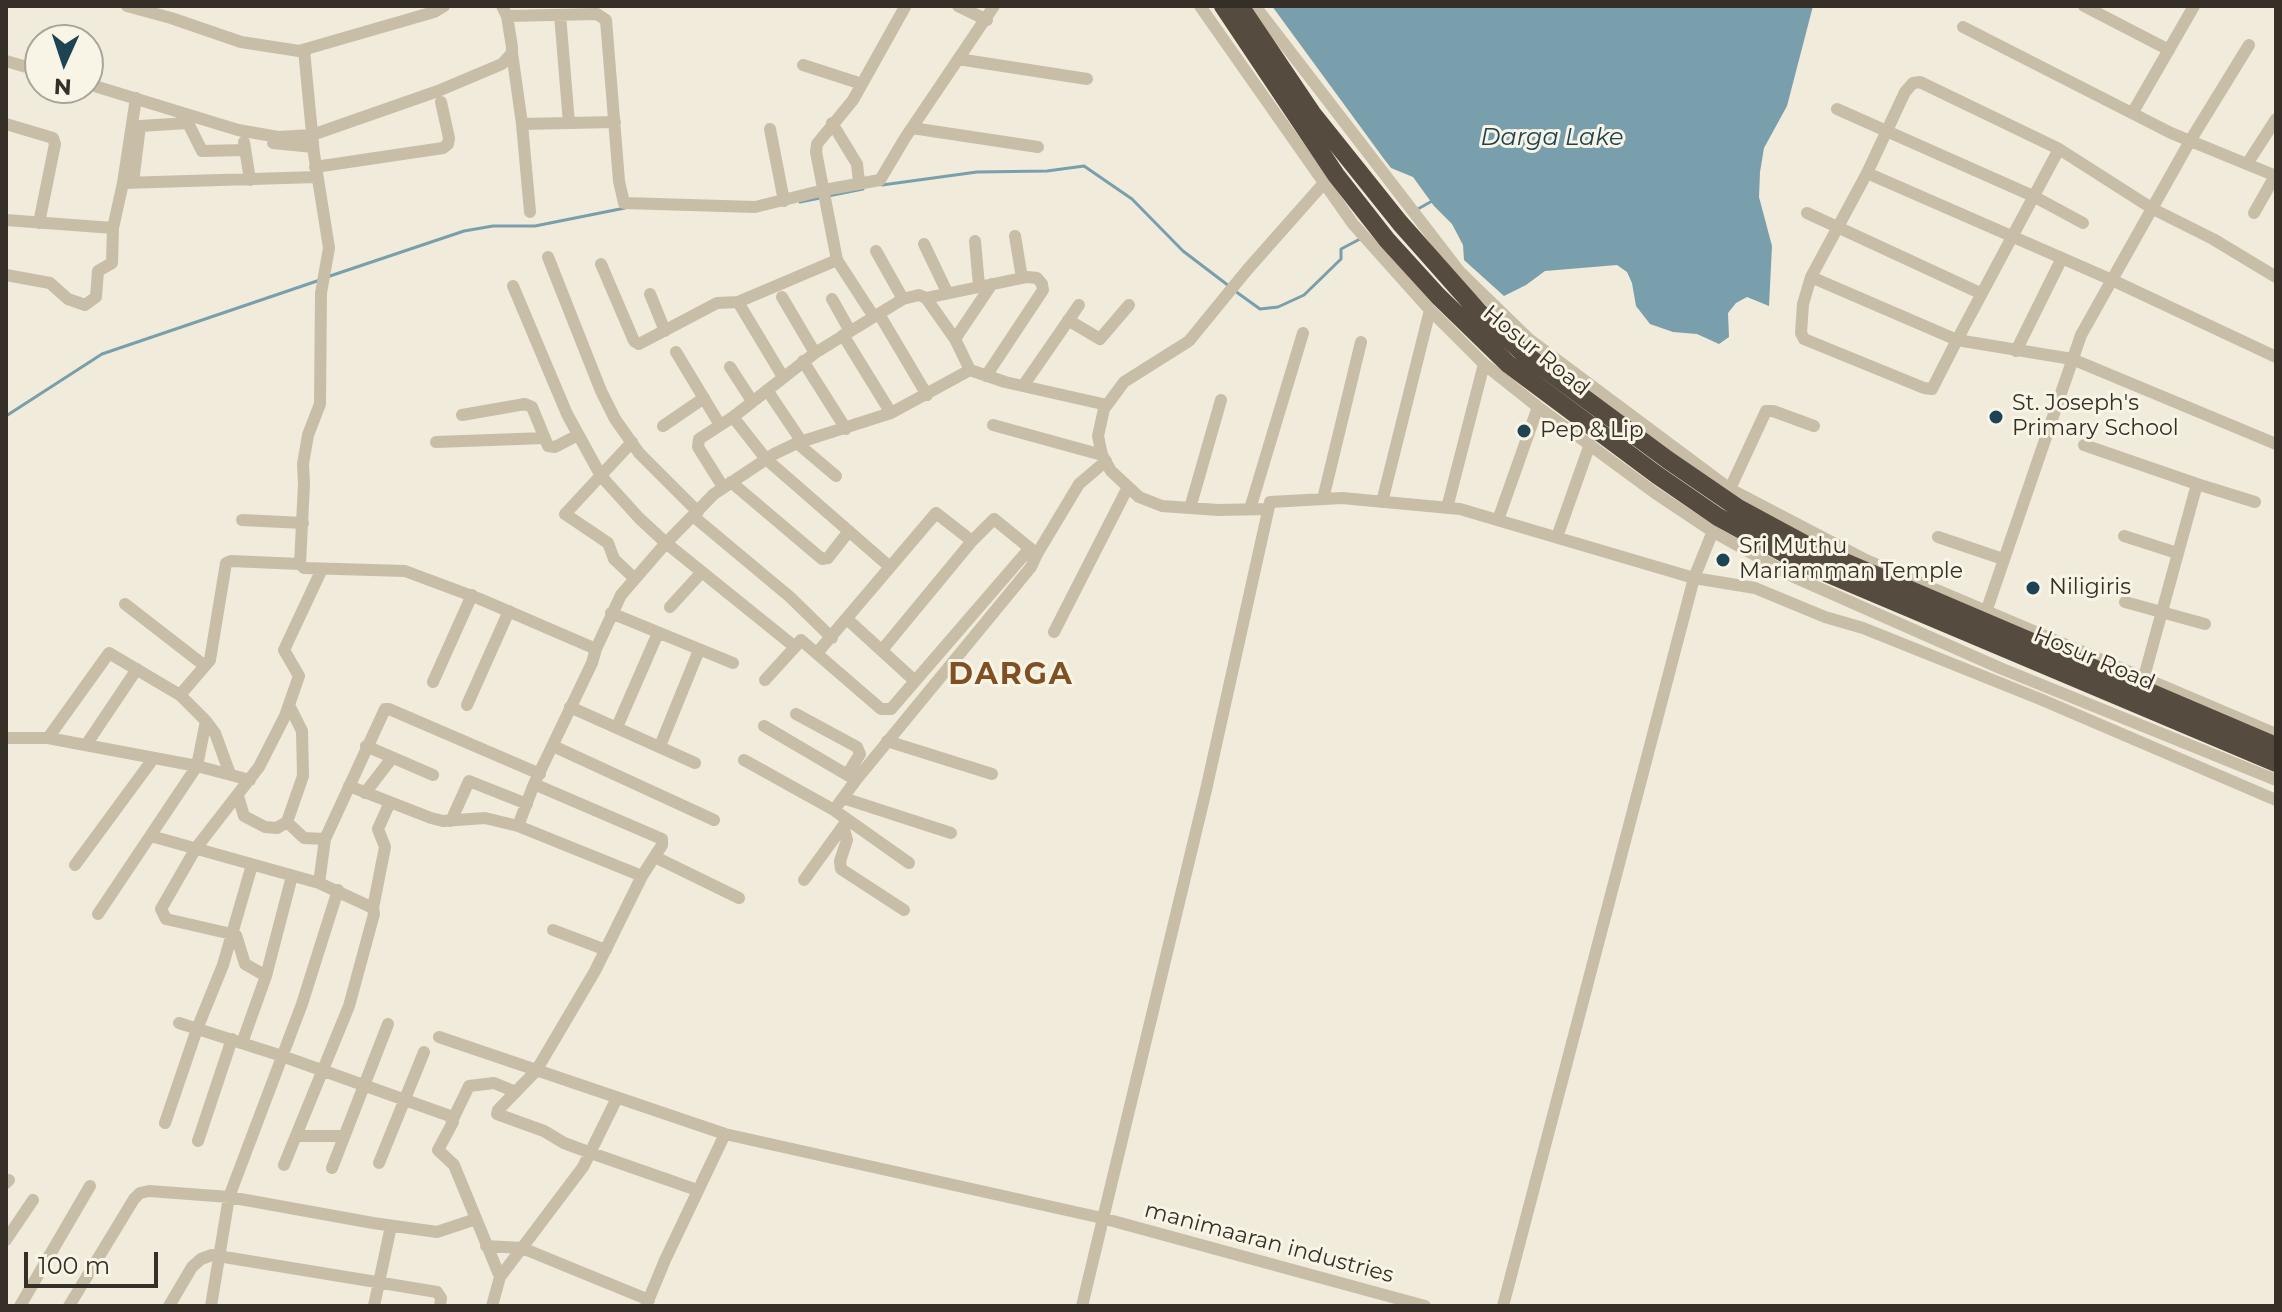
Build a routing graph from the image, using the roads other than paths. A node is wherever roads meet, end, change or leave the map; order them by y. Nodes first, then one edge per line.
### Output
1 (127, 6) edge
2 (444, 6) edge
3 (899, 6) edge
4 (906, 6) edge
5 (958, 6) edge
6 (994, 6) edge
7 (1200, 6) edge
8 (1223, 6) edge
9 (1240, 6) edge
10 (1255, 6) edge
11 (2084, 6) edge
12 (2194, 6) edge
13 (505, 11) edge
14 (174, 12) edge
15 (560, 15) junction
16 (987, 20) junction
17 (1963, 27) dead end
18 (2249, 45) dead end
19 (304, 50) junction
20 (2169, 50) junction
21 (512, 53) junction
22 (958, 59) junction
23 (803, 65) dead end
24 (1087, 79) dead end
25 (862, 84) junction
26 (104, 89) edge
27 (136, 98) junction
28 (441, 102) dead end
29 (1837, 109) dead end
30 (2133, 112) junction
31 (2276, 119) edge
32 (615, 122) junction
33 (569, 123) junction
34 (832, 123) junction
35 (6, 124) edge
36 (522, 124) junction
37 (912, 128) junction
38 (770, 129) dead end
39 (1888, 131) junction
40 (312, 141) junction
41 (2190, 141) junction
42 (1038, 147) dead end
43 (2059, 149) junction
44 (245, 150) junction
45 (2247, 164) junction
46 (316, 172) junction
47 (1867, 173) junction
48 (2276, 176) edge
49 (250, 180) junction
50 (859, 182) junction
51 (128, 183) junction
52 (1324, 183) junction
53 (825, 191) junction
54 (2033, 196) junction
55 (1390, 198) junction
56 (784, 201) junction
57 (2153, 209) junction
58 (530, 212) dead end
59 (1807, 213) dead end
60 (2254, 213) dead end
61 (1360, 219) junction
62 (6, 220) edge
63 (39, 223) junction
64 (2083, 223) dead end
65 (113, 228) junction
66 (1838, 229) junction
67 (1015, 236) dead end
68 (2013, 236) junction
69 (975, 241) dead end
70 (1380, 243) junction
71 (924, 244) dead end
72 (876, 251) dead end
73 (548, 257) dead end
74 (2062, 258) junction
75 (837, 260) junction
76 (601, 264) dead end
77 (6, 275) edge
78 (1811, 277) junction
79 (2276, 277) edge
80 (1022, 278) junction
81 (2112, 280) junction
82 (986, 285) junction
83 (513, 286) dead end
84 (947, 292) junction
85 (1980, 293) junction
86 (650, 294) dead end
87 (782, 297) dead end
88 (926, 298) junction
89 (832, 299) dead end
90 (903, 299) junction
91 (738, 302) junction
92 (1079, 305) dead end
93 (1129, 305) dead end
94 (1430, 310) junction
95 (876, 316) junction
96 (1068, 320) junction
97 (665, 331) junction
98 (846, 333) junction
99 (1303, 333) dead end
100 (955, 339) junction
101 (1957, 340) junction
102 (1361, 342) dead end
103 (2016, 351) junction
104 (676, 352) dead end
105 (815, 353) junction
106 (2276, 357) edge
107 (2072, 359) junction
108 (803, 361) junction
109 (1484, 364) junction
110 (730, 367) dead end
111 (970, 370) junction
112 (986, 376) junction
113 (783, 377) junction
114 (1023, 386) junction
115 (767, 390) junction
116 (927, 395) junction
117 (704, 398) junction
118 (1221, 400) dead end
119 (752, 401) junction
120 (1107, 405) junction
121 (1538, 407) junction
122 (891, 413) junction
123 (462, 415) dead end
124 (733, 417) junction
125 (720, 425) junction
126 (993, 425) dead end
127 (663, 426) dead end
128 (1814, 426) dead end
129 (2276, 427) edge
130 (846, 429) junction
131 (578, 435) junction
132 (545, 438) junction
133 (436, 442) dead end
134 (632, 442) junction
135 (800, 442) junction
136 (2273, 443) edge
137 (1590, 444) junction
138 (2084, 445) dead end
139 (1104, 458) junction
140 (766, 459) junction
141 (601, 476) junction
142 (836, 476) dead end
143 (2197, 484) junction
144 (727, 485) junction
145 (1128, 487) junction
146 (1323, 499) junction
147 (1382, 502) junction
148 (2255, 502) dead end
149 (1190, 508) junction
150 (1447, 508) junction
151 (1250, 509) junction
152 (1268, 509) junction
153 (1721, 509) junction
154 (695, 514) junction
155 (242, 520) dead end
156 (1498, 520) junction
157 (303, 523) junction
158 (849, 531) junction
159 (2124, 536) dead end
160 (1557, 537) junction
161 (1938, 537) dead end
162 (972, 541) junction
163 (666, 543) junction
164 (1033, 551) junction
165 (2177, 553) junction
166 (2003, 559) junction
167 (300, 564) junction
168 (890, 567) junction
169 (322, 569) junction
170 (702, 572) junction
171 (1694, 578) junction
172 (635, 579) junction
173 (472, 595) junction
174 (2125, 602) dead end
175 (125, 604) dead end
176 (670, 607) dead end
177 (509, 611) junction
178 (2160, 611) junction
179 (1870, 612) junction
180 (1986, 612) junction
181 (611, 613) junction
182 (847, 619) junction
183 (2205, 624) dead end
184 (1863, 628) junction
185 (1054, 632) dead end
186 (658, 633) junction
187 (832, 638) junction
188 (795, 647) junction
189 (596, 649) junction
190 (699, 650) junction
191 (882, 650) junction
192 (817, 653) junction
193 (733, 663) dead end
194 (205, 666) junction
195 (137, 669) junction
196 (2144, 677) junction
197 (765, 680) dead end
198 (915, 681) junction
199 (433, 682) dead end
200 (180, 695) junction
201 (289, 705) junction
202 (467, 705) dead end
203 (570, 707) junction
204 (796, 714) dead end
205 (206, 721) junction
206 (764, 726) dead end
207 (617, 727) junction
208 (2276, 734) edge
209 (6, 738) edge
210 (48, 738) junction
211 (887, 741) junction
212 (86, 745) junction
213 (366, 746) junction
214 (553, 746) junction
215 (660, 746) junction
216 (2276, 746) edge
217 (392, 758) junction
218 (153, 759) junction
219 (744, 760) dead end
220 (695, 763) dead end
221 (2276, 763) edge
222 (197, 766) junction
223 (230, 774) junction
224 (992, 774) dead end
225 (433, 775) dead end
226 (851, 778) junction
227 (537, 779) junction
228 (250, 780) junction
229 (2276, 780) edge
230 (349, 786) junction
231 (365, 793) junction
232 (238, 796) junction
233 (843, 798) junction
234 (2276, 800) edge
235 (390, 802) junction
236 (527, 804) junction
237 (834, 810) junction
238 (714, 820) dead end
239 (451, 821) junction
240 (287, 822) junction
241 (845, 822) junction
242 (518, 826) junction
243 (951, 833) dead end
244 (151, 836) junction
245 (325, 839) junction
246 (196, 848) junction
247 (655, 857) junction
248 (909, 863) dead end
249 (75, 865) dead end
250 (252, 865) junction
251 (292, 876) junction
252 (642, 876) junction
253 (804, 880) dead end
254 (319, 883) junction
255 (338, 890) junction
256 (739, 898) dead end
257 (373, 908) junction
258 (904, 910) dead end
259 (98, 914) dead end
260 (553, 930) dead end
261 (232, 933) junction
262 (606, 950) junction
263 (266, 976) junction
264 (179, 1023) dead end
265 (388, 1024) dead end
266 (197, 1029) junction
267 (439, 1037) dead end
268 (237, 1041) junction
269 (424, 1052) dead end
270 (282, 1056) junction
271 (536, 1071) junction
272 (323, 1072) junction
273 (363, 1085) junction
274 (516, 1092) junction
275 (617, 1098) junction
276 (403, 1100) junction
277 (453, 1119) junction
278 (165, 1123) dead end
279 (725, 1134) junction
280 (296, 1136) junction
281 (344, 1136) junction
282 (198, 1141) dead end
283 (591, 1153) junction
284 (379, 1163) dead end
285 (284, 1165) dead end
286 (332, 1168) dead end
287 (90, 1186) dead end
288 (697, 1190) junction
289 (229, 1197) junction
290 (33, 1200) dead end
291 (1102, 1218) junction
292 (476, 1219) junction
293 (391, 1226) junction
294 (6, 1240) edge
295 (486, 1246) junction
296 (522, 1248) junction
297 (219, 1256) junction
298 (500, 1277) junction
299 (379, 1284) junction
300 (647, 1303) edge
301 (20, 1306) edge
302 (69, 1306) edge
303 (169, 1306) edge
304 (211, 1306) edge
305 (374, 1306) edge
306 (440, 1306) edge
307 (492, 1306) edge
308 (1082, 1306) edge
309 (1425, 1306) edge
310 (1503, 1306) edge

1 - 14 street
2 - 19 street
3 - 4 street
4 - 25 street
5 - 16 street
6 - 16 street
7 - 52 street
8 - 61 highway, Hosur Road
9 - 55 highway, Hosur Road
10 - 55 street
11 - 20 street
12 - 20 street
13 - 15 street
13 - 21 street
14 - 19 street
15 - 32 street
15 - 33 street
16 - 22 street
17 - 30 street
18 - 41 street
19 - 40 street
20 - 30 street
21 - 36 street
21 - 40 street
22 - 24 street
22 - 37 street
23 - 25 street
25 - 34 street
26 - 27 street
27 - 40 street
27 - 51 street
28 - 46 street
29 - 39 street
30 - 41 street
31 - 45 street
32 - 33 street
32 - 56 street
33 - 36 street
34 - 50 street
34 - 53 street
35 - 63 street
36 - 58 street
37 - 42 street
37 - 50 street
38 - 56 street
39 - 43 street
39 - 47 street
39 - 54 street
40 - 44 street
40 - 46 street
41 - 45 street
41 - 57 street
43 - 54 street
43 - 57 street
44 - 49 street
44 - 51 street
45 - 48 street
46 - 49 street
46 - 157 street
47 - 66 street
47 - 68 street
48 - 60 street
49 - 51 street
50 - 53 street
51 - 65 street
52 - 61 street
52 - 120 street
53 - 56 street
53 - 75 street
54 - 64 street
54 - 68 street
55 - 153 highway, Hosur Road
57 - 79 street
57 - 81 street
59 - 66 street
61 - 70 highway, Hosur Road
62 - 63 street
63 - 65 street
65 - 77 street
66 - 78 street
66 - 85 street
67 - 80 street
68 - 74 street
68 - 85 street
69 - 82 street
70 - 94 street
70 - 153 highway, Hosur Road
71 - 84 street
72 - 90 street
73 - 134 street
74 - 81 street
74 - 103 street
75 - 91 street
75 - 95 street
76 - 97 street
78 - 101 street
78 - 101 street
80 - 82 street
80 - 112 street
81 - 106 street
81 - 107 street
82 - 84 street
82 - 100 street
83 - 131 street
84 - 88 street
85 - 101 street
86 - 97 street
87 - 105 street
88 - 90 street
88 - 100 street
89 - 98 street
90 - 95 street
91 - 97 street
91 - 113 street
92 - 96 street
93 - 96 street
94 - 109 street
94 - 147 street
95 - 98 street
95 - 116 street
96 - 114 street
98 - 105 street
98 - 122 street
99 - 151 street
100 - 111 street
101 - 103 street
102 - 146 street
103 - 107 street
104 - 117 street
105 - 108 street
107 - 136 street
107 - 166 street
108 - 113 street
108 - 130 street
109 - 121 street
109 - 150 street
110 - 119 street
111 - 112 street
111 - 116 street
112 - 114 street
113 - 115 street
114 - 120 street
115 - 119 street
115 - 135 street
116 - 122 street
117 - 125 street
117 - 127 street
118 - 149 street
119 - 124 street
120 - 139 street
121 - 137 street
121 - 156 street
122 - 130 street
123 - 132 street
124 - 125 street
124 - 140 street
125 - 144 street
126 - 139 street
128 - 153 street
129 - 136 street
130 - 135 street
131 - 132 street
131 - 141 street
132 - 133 street
134 - 141 street
134 - 154 street
135 - 140 street
135 - 142 street
137 - 153 street
137 - 160 street
138 - 143 street
139 - 145 street
139 - 164 street
140 - 144 street
140 - 158 street
141 - 163 street
141 - 172 street
143 - 148 street
143 - 165 street
144 - 154 street
144 - 158 street
145 - 149 street
145 - 185 street
146 - 147 street
146 - 152 street
147 - 150 street
149 - 151 street
150 - 156 street
151 - 152 street
152 - 291 street
153 - 171 street
153 - 179 street
153 - 180 street
153 - 216 highway, Hosur Road
153 - 221 highway, Hosur Road
154 - 163 street
154 - 187 street
155 - 157 street
156 - 160 street
157 - 167 street
158 - 168 street
159 - 165 street
160 - 171 street
161 - 166 street
162 - 164 street
162 - 168 street
162 - 191 street
163 - 170 street
163 - 172 street
164 - 198 street
164 - 211 street
165 - 178 street
166 - 180 street
167 - 169 street
167 - 194 street
168 - 182 street
169 - 173 street
169 - 201 street
170 - 176 street
170 - 188 street
171 - 184 street
171 - 310 street
172 - 181 street
173 - 177 street
173 - 199 street
174 - 178 street
175 - 194 street
177 - 189 street
177 - 202 street
178 - 183 street
178 - 196 street
179 - 184 street
179 - 229 street
180 - 196 street
181 - 186 street
181 - 189 street
182 - 187 street
182 - 191 street
184 - 234 street
186 - 190 street
186 - 207 street
187 - 192 street
188 - 192 street
188 - 197 street
189 - 203 street
190 - 193 street
190 - 215 street
191 - 198 street
192 - 198 street
194 - 200 street
195 - 200 street
195 - 210 street
195 - 212 street
196 - 208 street
200 - 205 street
201 - 228 street
201 - 240 street
203 - 207 street
203 - 214 street
204 - 226 street
205 - 222 street
205 - 223 street
206 - 226 street
207 - 215 street
209 - 210 street
210 - 212 street
211 - 224 street
211 - 226 street
212 - 218 street
213 - 217 street
213 - 227 street
213 - 230 street
214 - 227 street
214 - 238 street
215 - 220 street
217 - 225 street
217 - 231 street
218 - 222 street
218 - 249 street
219 - 237 street
222 - 223 street
222 - 244 street
223 - 228 street
226 - 233 street
227 - 236 street
227 - 247 street
228 - 232 street
230 - 231 street
230 - 245 street
231 - 235 street
232 - 240 street
232 - 246 street
233 - 237 street
233 - 243 street
235 - 239 street
235 - 257 street
236 - 239 street
236 - 242 street
237 - 241 street
239 - 242 street
240 - 245 street
241 - 248 street
241 - 253 street
241 - 258 street
242 - 252 street
244 - 246 street
244 - 259 street
245 - 254 street
246 - 250 street
246 - 261 street
247 - 252 street
247 - 256 street
250 - 251 street
250 - 261 street
251 - 254 street
251 - 263 street
252 - 262 street
254 - 255 street
255 - 257 street
255 - 270 street
257 - 272 street
260 - 262 street
261 - 263 street
261 - 266 street
262 - 271 street
263 - 268 street
264 - 266 street
265 - 273 street
266 - 268 street
266 - 278 street
267 - 271 street, manimaaran industries
268 - 270 street
268 - 282 street
269 - 276 street
270 - 272 street
270 - 289 street
271 - 274 street
271 - 275 street, manimaaran industries
272 - 273 street
272 - 280 street
273 - 276 street
273 - 281 street
274 - 277 street
274 - 283 street
275 - 279 street, manimaaran industries
275 - 283 street
276 - 277 street
276 - 284 street
277 - 292 street
279 - 288 street
279 - 291 street, manimaaran industries
280 - 281 street
280 - 285 street
281 - 286 street
283 - 288 street
283 - 296 street
287 - 301 street
288 - 300 street
289 - 293 street
289 - 297 street
289 - 302 street
290 - 294 street
291 - 308 street
291 - 309 street, manimaaran industries
292 - 293 street
292 - 295 street
293 - 299 street
295 - 296 street
295 - 298 street
296 - 298 street
296 - 300 street
297 - 299 street
297 - 303 street
297 - 304 street
298 - 307 street
299 - 305 street
299 - 306 street

